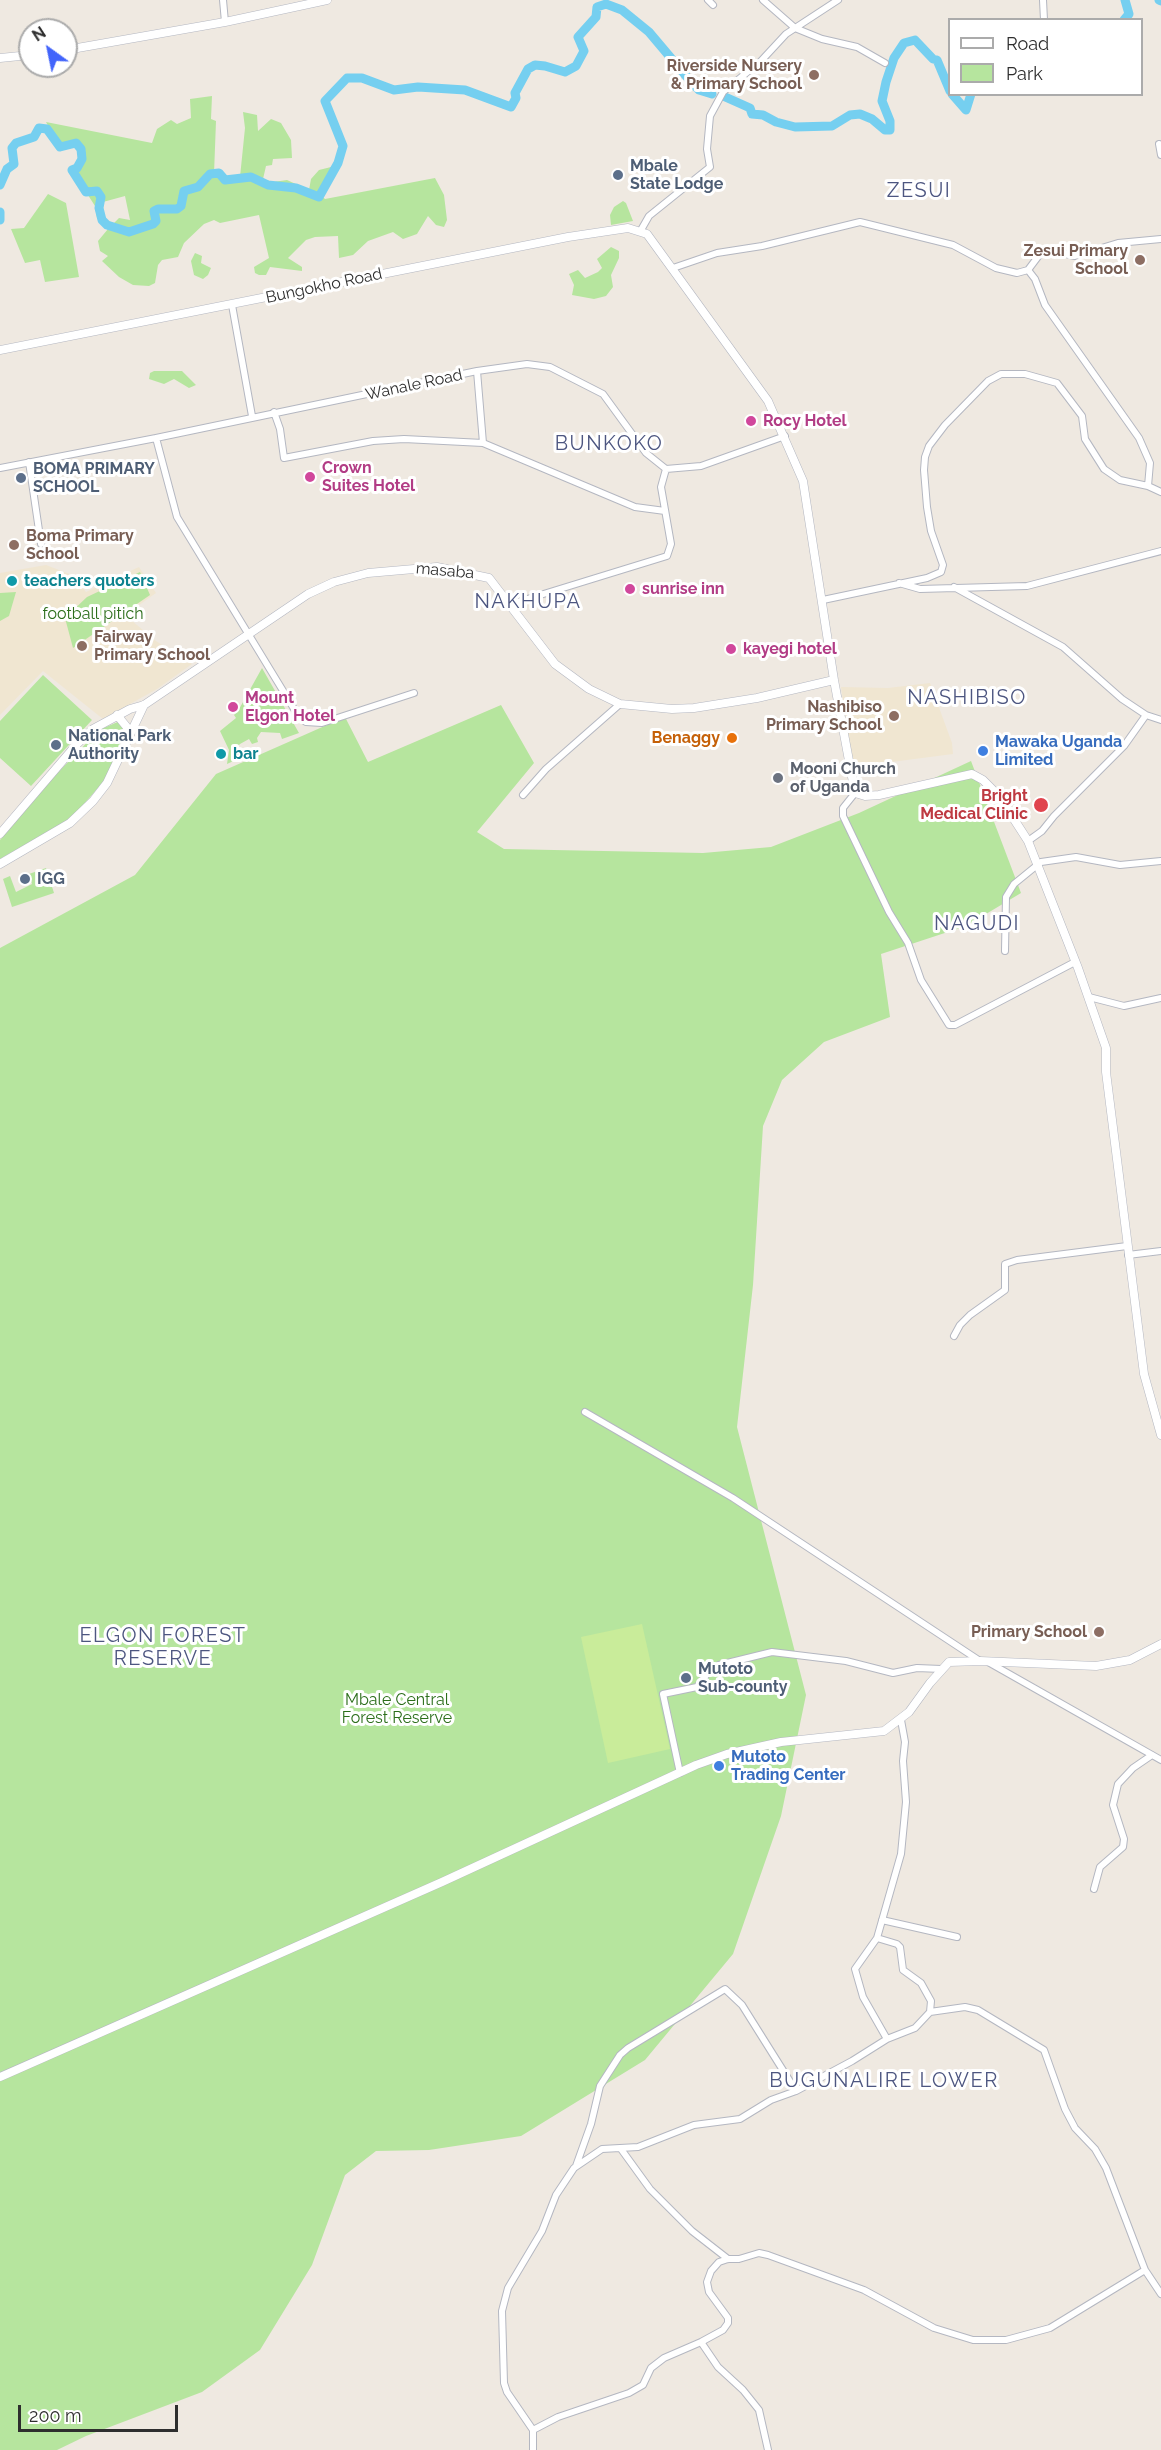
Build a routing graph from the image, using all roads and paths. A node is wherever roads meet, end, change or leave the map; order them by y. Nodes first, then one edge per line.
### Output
1 (223, 0) edge
2 (327, 0) edge
3 (763, 0) edge
4 (838, 0) edge
5 (1043, 0) edge
6 (1044, 18) edge
7 (225, 22) junction
8 (795, 28) junction
9 (78, 48) edge
10 (18, 56) edge
11 (0, 58) edge
12 (885, 63) dead end
13 (1159, 144) dead end
14 (1161, 155) edge
15 (644, 232) junction
16 (1161, 239) edge
17 (673, 268) junction
18 (1028, 270) junction
19 (232, 305) junction
20 (0, 350) edge
21 (477, 371) junction
22 (274, 412) junction
23 (252, 416) junction
24 (785, 436) junction
25 (156, 438) junction
26 (483, 443) junction
27 (29, 462) junction
28 (0, 468) edge
29 (666, 469) junction
30 (1148, 486) junction
31 (1161, 492) edge
32 (665, 511) junction
33 (41, 544) dead end
34 (1161, 551) edge
35 (898, 583) junction
36 (954, 587) junction
37 (823, 600) junction
38 (511, 604) junction
39 (246, 634) junction
40 (834, 680) junction
41 (414, 693) dead end
42 (620, 704) junction
43 (144, 705) junction
44 (117, 715) junction
45 (1146, 715) junction
46 (1161, 720) edge
47 (130, 731) junction
48 (855, 793) junction
49 (523, 795) dead end
50 (0, 834) edge
51 (1028, 841) junction
52 (1161, 861) edge
53 (0, 864) edge
54 (1037, 865) junction
55 (1005, 951) dead end
56 (1076, 962) junction
57 (1089, 997) junction
58 (1161, 998) edge
59 (1127, 1246) junction
60 (1161, 1251) edge
61 (1128, 1255) junction
62 (954, 1336) dead end
63 (585, 1412) dead end
64 (1158, 1416) edge
65 (1161, 1435) edge
66 (1161, 1644) edge
67 (984, 1661) junction
68 (941, 1669) junction
69 (902, 1720) junction
70 (1152, 1755) junction
71 (1161, 1760) edge
72 (680, 1773) junction
73 (1094, 1889) dead end
74 (882, 1920) junction
75 (957, 1937) dead end
76 (877, 1938) junction
77 (930, 2012) junction
78 (887, 2039) junction
79 (0, 2077) edge
80 (796, 2091) junction
81 (621, 2149) junction
82 (576, 2166) junction
83 (728, 2259) junction
84 (1145, 2270) junction
85 (1161, 2294) edge
86 (701, 2343) junction
87 (533, 2430) junction
88 (534, 2450) edge
89 (768, 2450) edge

1 - 7 street
2 - 7 street
3 - 8 street
4 - 8 street
5 - 6 street
7 - 9 street
8 - 12 street
8 - 15 street
10 - 11 street
13 - 14 street
15 - 17 street
15 - 19 street, Bungokho Road
16 - 18 street
17 - 18 street
17 - 24 street
18 - 30 street
19 - 20 street, Bungokho Road
19 - 23 street
21 - 22 street, Wanale Road
21 - 26 street
21 - 29 street, Wanale Road
22 - 23 street, Wanale Road
22 - 26 street
23 - 25 street, Wanale Road
24 - 29 street
24 - 37 street
25 - 27 street, Wanale Road
25 - 39 street
26 - 32 street
27 - 28 street, Wanale Road
27 - 33 street
29 - 32 street
30 - 31 street
30 - 35 street
32 - 38 street
34 - 36 street
35 - 36 street
35 - 37 street
36 - 45 street
37 - 40 street
38 - 39 street, masaba
38 - 42 street, masaba
39 - 41 street
39 - 43 street, masaba
40 - 42 street, masaba
40 - 48 street
42 - 49 street
43 - 44 street
43 - 47 street
44 - 47 street
44 - 50 street
45 - 46 street
45 - 51 street
47 - 53 street
48 - 51 street
48 - 56 street
51 - 54 street
52 - 54 street
54 - 55 street
54 - 56 street
56 - 57 street
57 - 58 street
57 - 59 street
59 - 61 street
59 - 62 street
60 - 61 street
61 - 64 street
63 - 67 street
64 - 65 street
66 - 67 street
67 - 68 street
67 - 70 street
68 - 69 street
68 - 72 street
69 - 72 street
69 - 74 street
70 - 71 street
70 - 73 street
72 - 79 street
74 - 75 street
74 - 76 street
76 - 77 street
76 - 78 street
77 - 78 street
77 - 84 street
78 - 80 street
80 - 81 street
80 - 82 street
81 - 82 street
81 - 83 street
82 - 87 street
83 - 84 street
83 - 86 street
84 - 85 street
86 - 87 street
86 - 89 street
87 - 88 street

